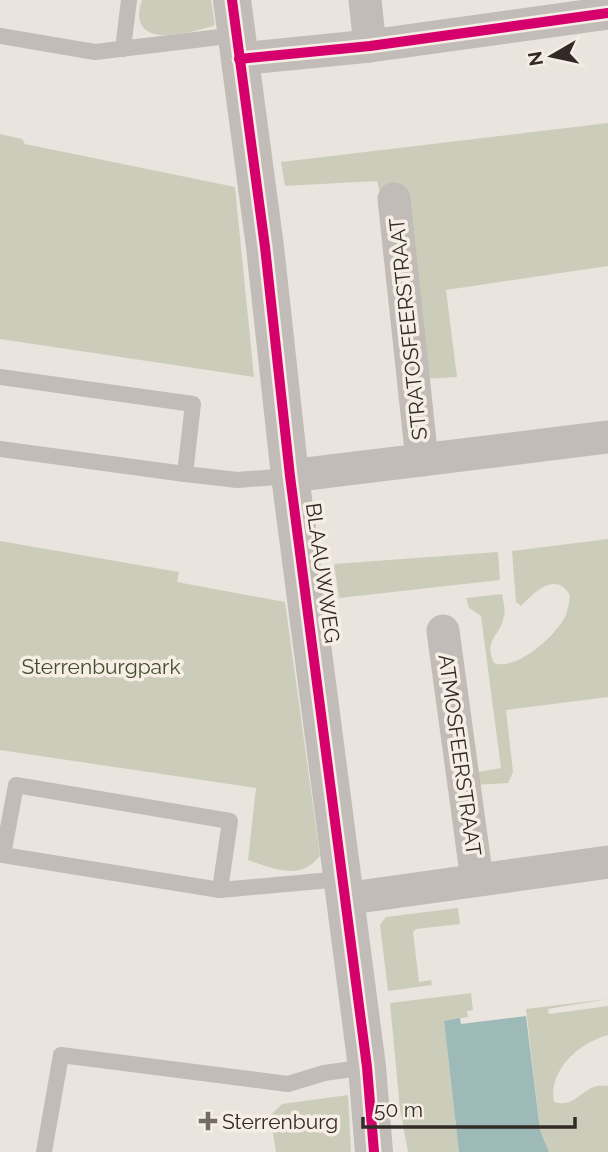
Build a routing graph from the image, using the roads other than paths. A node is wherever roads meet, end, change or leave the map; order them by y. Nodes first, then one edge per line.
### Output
1 (129, 0) edge
2 (365, 0) edge
3 (608, 13) edge
4 (236, 31) edge
5 (0, 36) edge
6 (370, 46) junction
7 (123, 49) junction
8 (394, 199) dead end
9 (0, 377) edge
10 (608, 437) edge
11 (0, 449) edge
12 (422, 460) junction
13 (186, 474) junction
14 (290, 476) junction
15 (443, 631) dead end
16 (608, 862) edge
17 (477, 880) junction
18 (343, 889) junction
19 (220, 891) junction
20 (367, 1067) junction
21 (44, 1152) edge
22 (374, 1152) edge

1 - 7 lane
2 - 6 street
3 - 6 street
4 - 6 street
4 - 7 lane
4 - 14 street, BLAAUWWEG
5 - 7 lane
8 - 12 street, STRATOSFEERSTRAAT
9 - 13 lane
10 - 12 street, STRATOSFEERSTRAAT
11 - 13 lane, BLAAUWWEG
12 - 14 street, STRATOSFEERSTRAAT
13 - 14 lane, BLAAUWWEG
14 - 18 street, BLAAUWWEG
15 - 17 street, ATMOSFEERSTRAAT
16 - 17 street, ATMOSFEERSTRAAT
17 - 18 street, ATMOSFEERSTRAAT
18 - 19 lane
18 - 20 street, BLAAUWWEG
19 - 19 lane
20 - 21 lane
20 - 22 street, BLAAUWWEG

